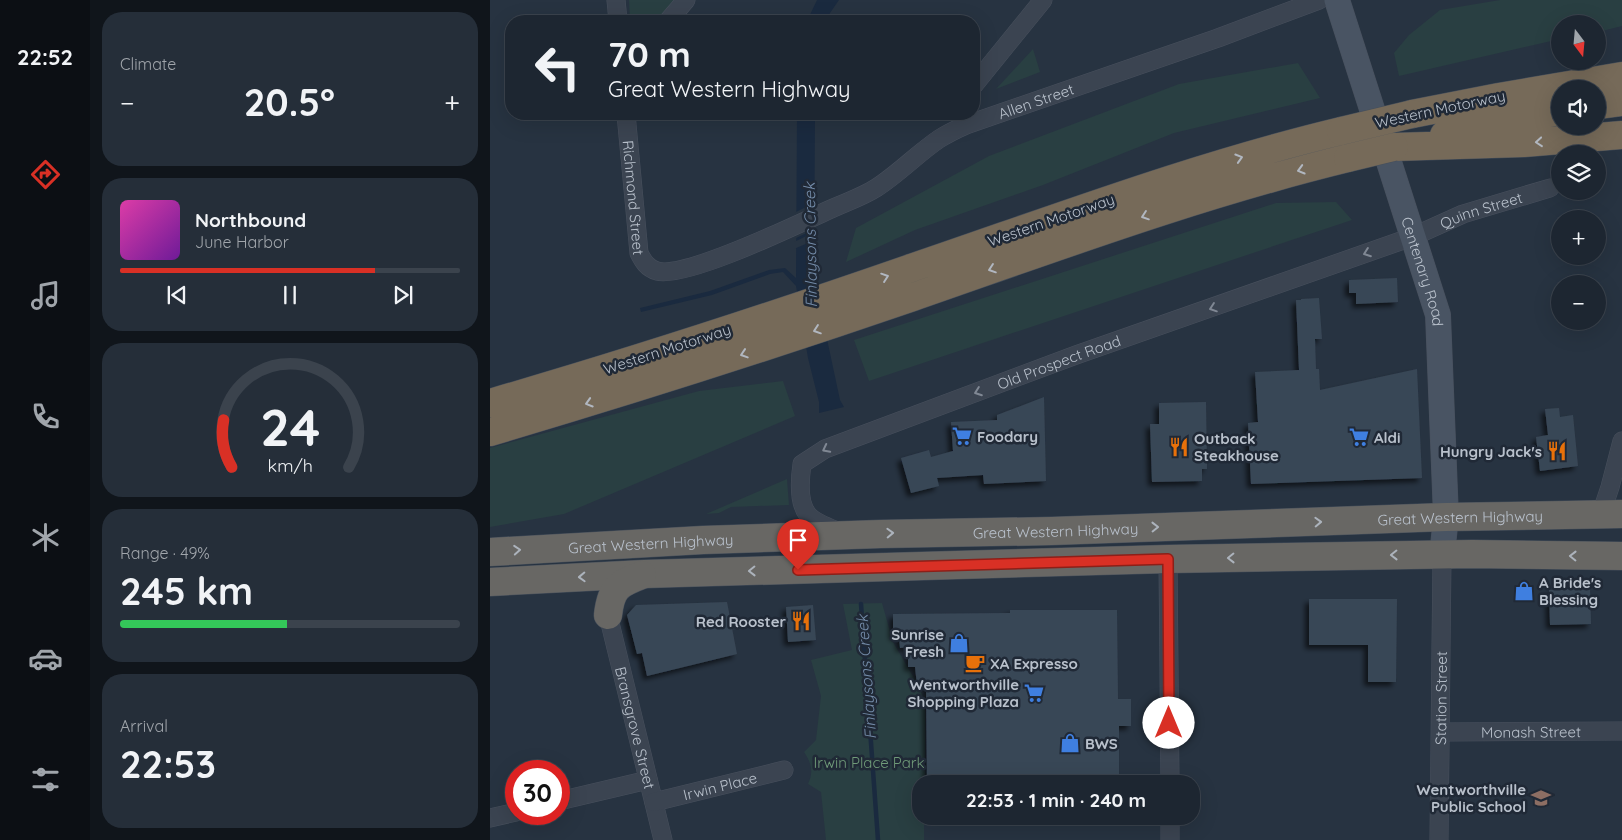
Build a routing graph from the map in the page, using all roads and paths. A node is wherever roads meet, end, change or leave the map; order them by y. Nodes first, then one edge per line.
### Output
1 (616, 0) edge
2 (686, 0) edge
3 (1043, 0) edge
4 (1319, 0) edge
5 (1338, 0) edge
6 (617, 15) edge
7 (673, 15) edge
8 (1616, 76) edge
9 (980, 78) edge
10 (1622, 102) edge
11 (1606, 104) edge
12 (1551, 113) edge
13 (980, 114) edge
14 (627, 120) edge
15 (964, 120) edge
16 (1622, 135) edge
17 (1411, 145) junction
18 (1550, 188) dead end
19 (1412, 237) junction
20 (658, 271) joint
21 (490, 403) edge
22 (490, 432) edge
23 (1622, 440) edge
24 (1612, 514) edge
25 (1446, 518) junction
26 (847, 535) junction
27 (490, 552) edge
28 (1442, 555) junction
29 (1622, 556) edge
30 (1168, 559) junction
31 (644, 574) junction
32 (490, 582) edge
33 (608, 615) joint
34 (1622, 731) edge
35 (1441, 732) junction
36 (784, 770) dead end
37 (1170, 775) edge
38 (648, 780) junction
39 (570, 798) edge
40 (654, 802) junction
41 (505, 815) edge
42 (490, 818) edge
43 (1170, 825) edge
44 (663, 840) edge
45 (1170, 840) edge
46 (1439, 840) edge

1 - 6 street
2 - 7 street
3 - 9 street
4 - 13 street, Allen Street
5 - 19 main road, Centenary Road
21 -> 8 highway, Western Motorway, bridge
10 - 11 highway
12 - 17 highway, Western Motorway
14 - 20 street, Richmond Street
15 - 20 street, Allen Street
16 -> 17 highway
17 -> 22 highway, Western Motorway, bridge
18 - 19 street, Quinn Street
19 - 25 main road, Centenary Road
19 -> 26 street, Old Prospect Road
23 - 24 street
24 - 25 highway, Great Western Highway
26 -> 25 highway, Great Western Highway
25 - 28 main road, Centenary Road
27 -> 26 highway, Great Western Highway
29 -> 28 highway, Great Western Highway
28 -> 30 highway, Great Western Highway
28 - 35 street, Station Street
30 -> 31 highway, Great Western Highway
30 - 37 street
31 -> 32 highway, Great Western Highway
31 - 33 highway
33 - 38 street, Bransgrove Street
34 - 35 street, Monash Street
35 - 46 street, Station Street
36 - 40 street, Irwin Place
38 - 39 street
38 - 40 street, Bransgrove Street
40 - 44 street, Bransgrove Street
41 - 42 street
43 - 45 street

